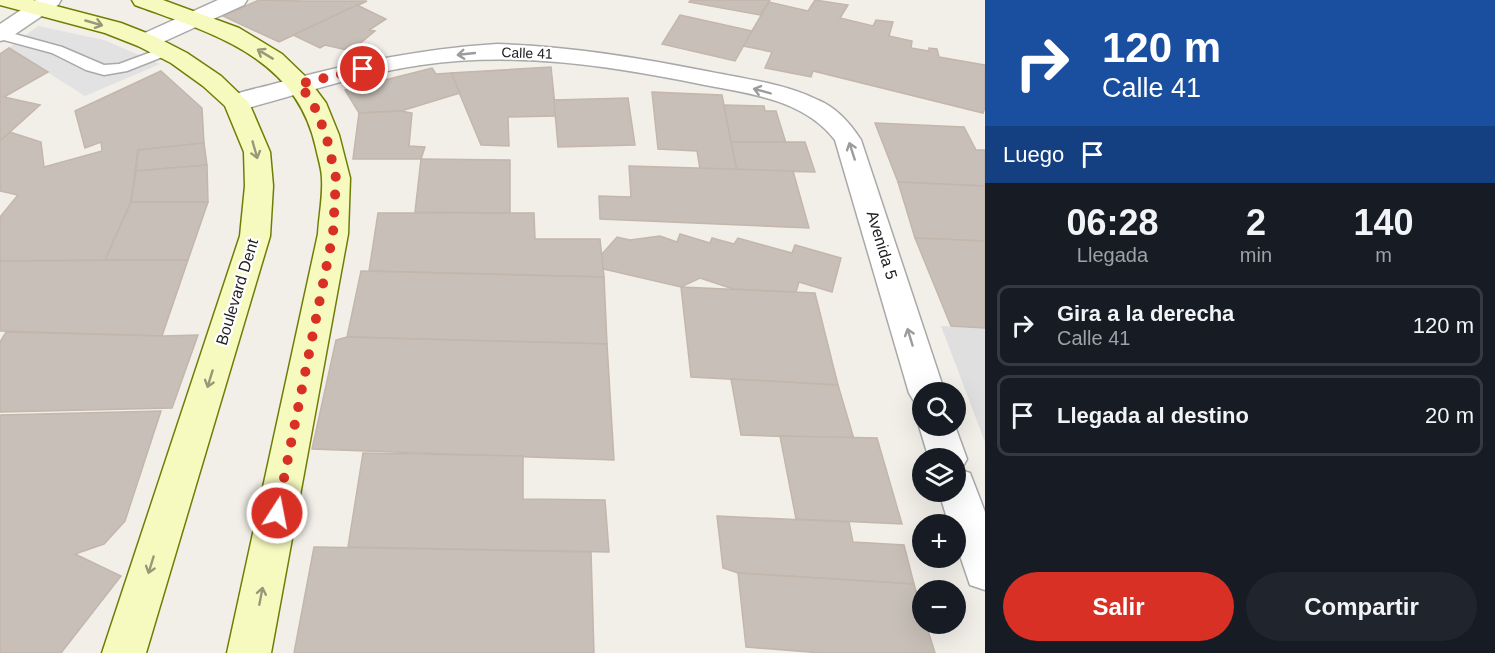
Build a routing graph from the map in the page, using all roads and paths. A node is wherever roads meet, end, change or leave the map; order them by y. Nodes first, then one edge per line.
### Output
1 (144, 0) edge
2 (236, 0) edge
3 (32, 3) edge
4 (198, 19) junction
5 (0, 34) edge
6 (155, 46) junction
7 (299, 84) junction
8 (236, 103) junction
9 (818, 109) joint
10 (924, 382) edge
11 (962, 502) edge
12 (985, 572) edge
13 (124, 653) edge
14 (249, 653) edge

1 - 4 street
2 - 4 street
3 - 5 street
3 -> 6 street, Boulevard Dent
4 - 6 street
7 -> 4 street
5 - 6 lane
6 - 8 street, Boulevard Dent
7 - 8 street, Calle 41
9 -> 7 street, Calle 41
14 -> 7 street
8 -> 13 street, Boulevard Dent
10 -> 9 street, Avenida 5
11 - 12 street

